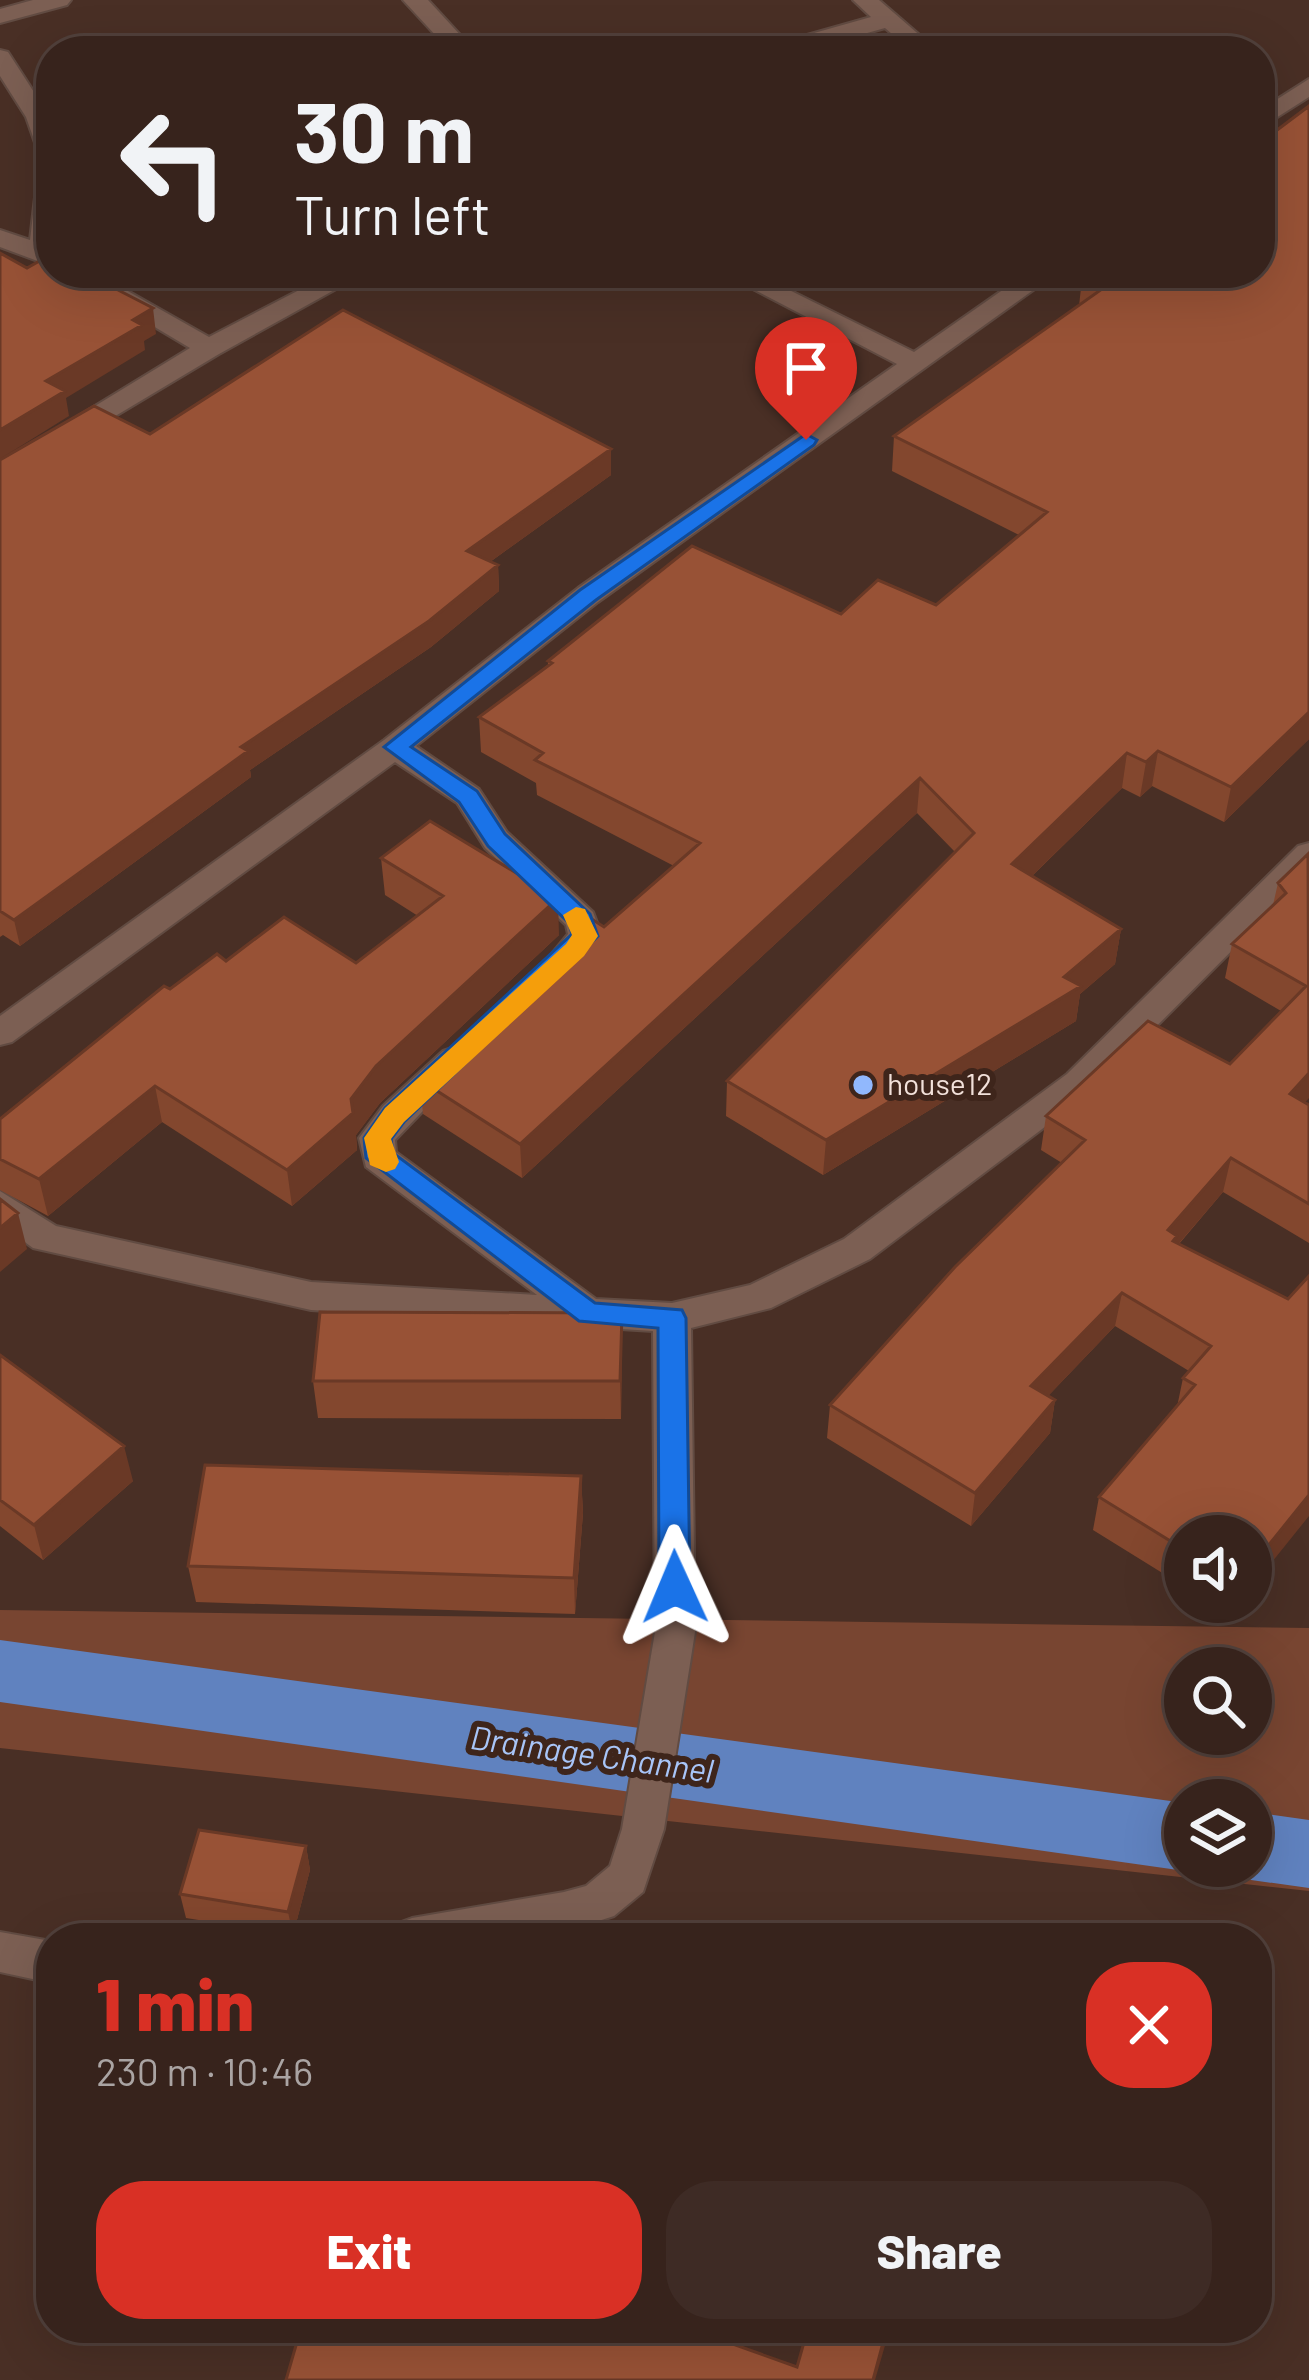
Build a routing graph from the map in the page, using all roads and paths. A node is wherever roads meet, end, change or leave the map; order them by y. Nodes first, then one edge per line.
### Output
1 (59, 0) edge
2 (415, 0) edge
3 (865, 0) edge
4 (0, 16) edge
5 (888, 20) junction
6 (449, 36) edge
7 (830, 36) edge
8 (908, 36) edge
9 (0, 57) edge
10 (1309, 86) edge
11 (1275, 110) edge
12 (36, 114) edge
13 (0, 238) edge
14 (36, 251) edge
15 (103, 288) edge
16 (324, 288) edge
17 (765, 288) edge
18 (1022, 288) edge
19 (209, 349) junction
20 (915, 363) junction
21 (0, 476) edge
22 (395, 747) junction
23 (1309, 854) edge
24 (543, 980) edge
25 (0, 1033) edge
26 (477, 1040) edge
27 (0, 1205) edge
28 (589, 1313) junction
29 (672, 1318) junction
30 (490, 1923) edge
31 (0, 1952) edge
32 (36, 1959) edge

1 - 4 street
2 - 6 street
3 - 5 street
5 - 7 street
5 - 8 street
9 - 12 street
10 - 11 street
13 - 14 street
15 - 19 street
16 - 19 street
17 - 20 street
18 - 20 street
19 - 21 street
20 - 22 street
22 - 24 street
22 - 25 street
23 - 29 street
26 - 28 street
27 - 28 street
28 - 29 street
29 - 30 street
31 - 32 street

